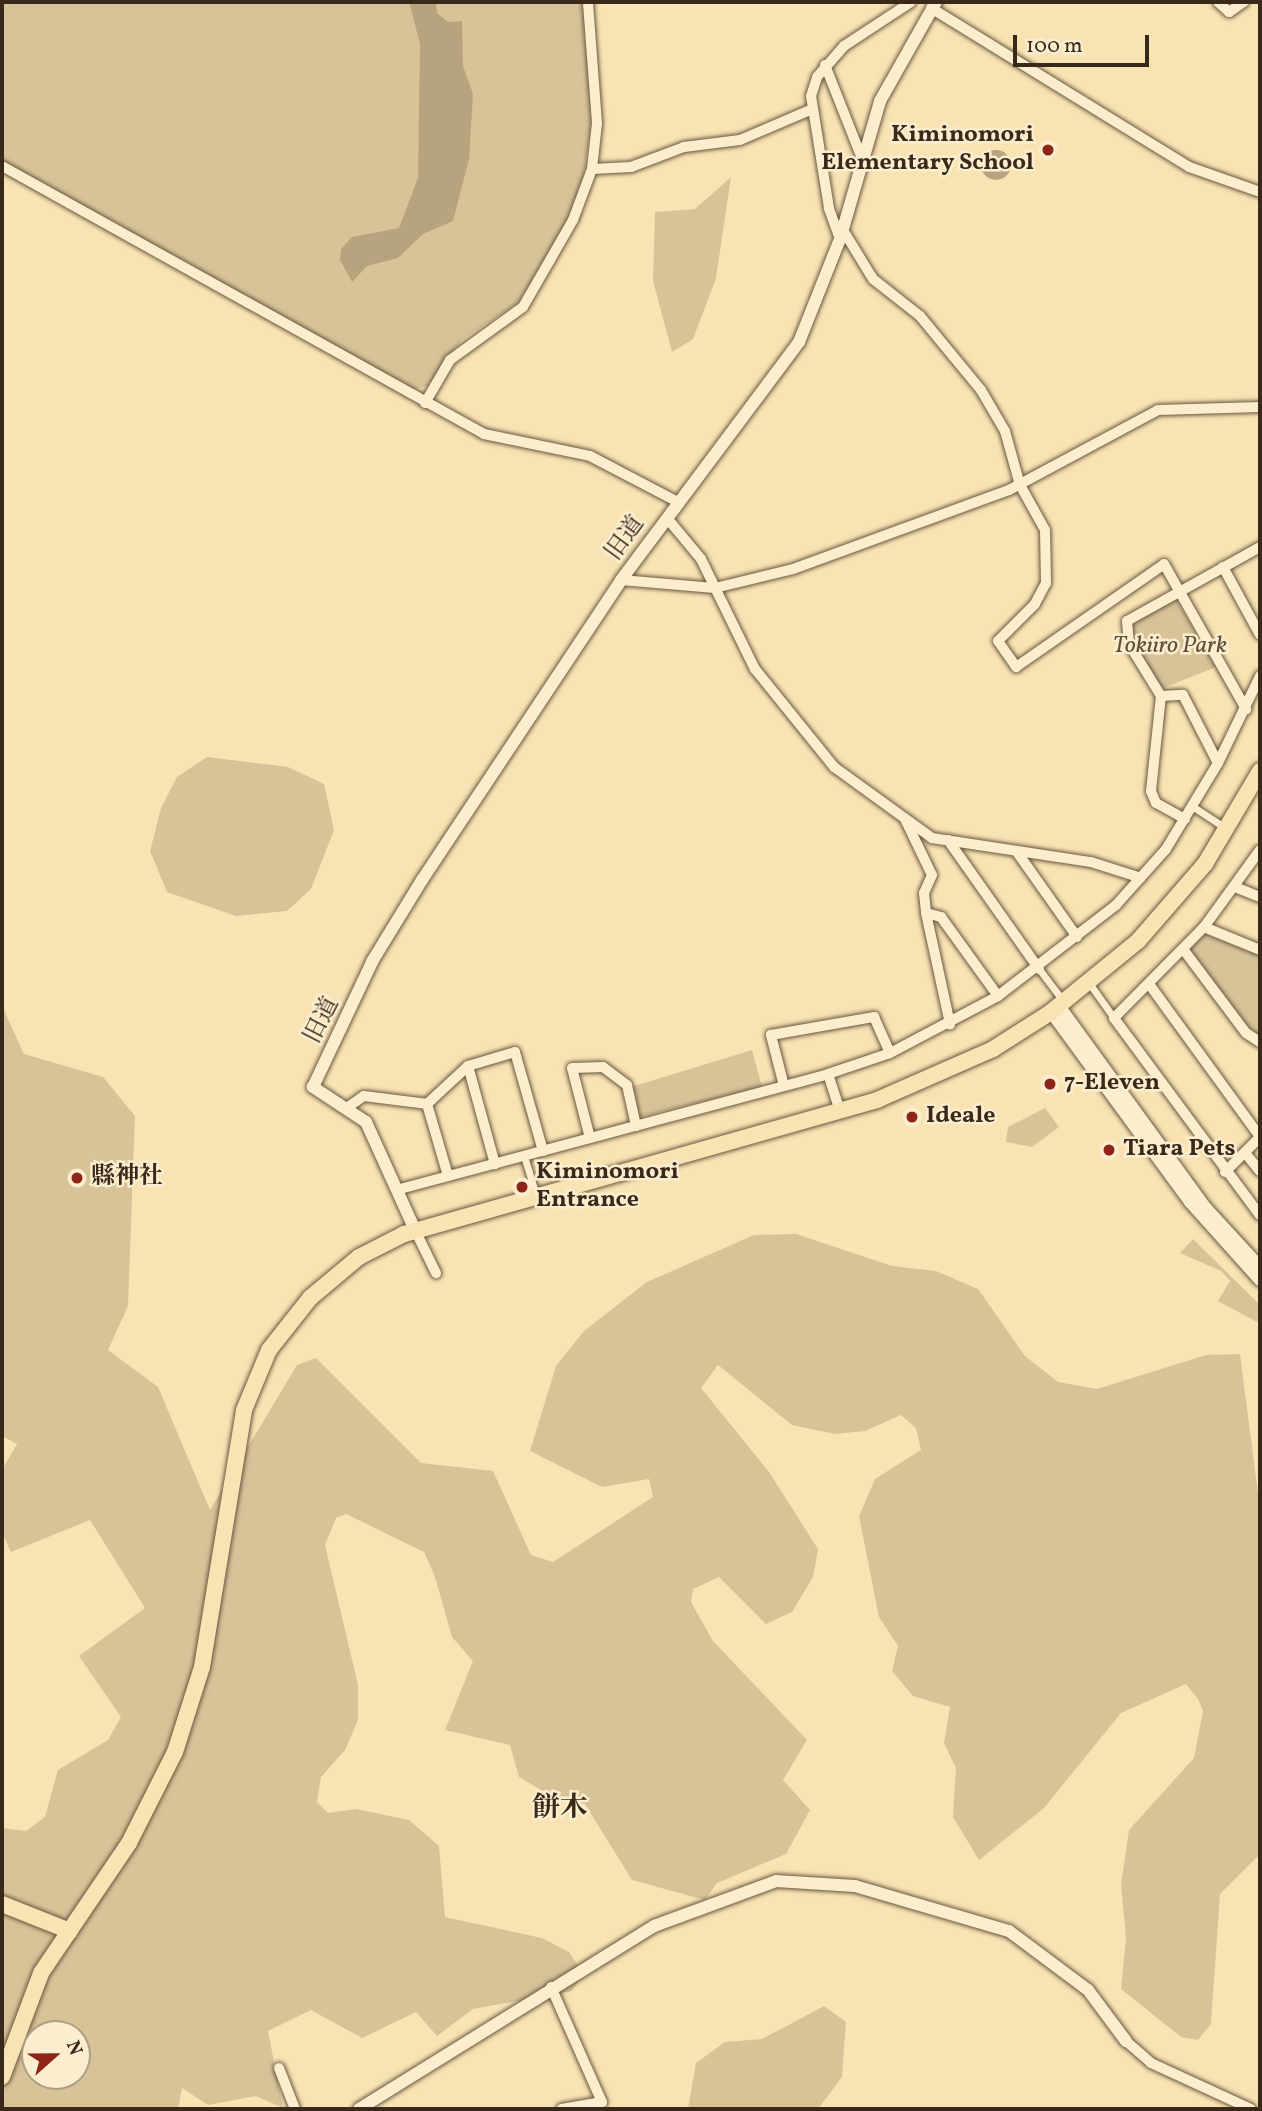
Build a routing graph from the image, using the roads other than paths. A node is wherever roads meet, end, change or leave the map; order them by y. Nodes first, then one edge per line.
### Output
1 (588, 2) edge
2 (911, 2) edge
3 (1218, 2) edge
4 (1244, 2) edge
5 (934, 5) edge
6 (825, 65) junction
7 (810, 110) junction
8 (863, 161) junction
9 (2, 166) edge
10 (592, 169) junction
11 (1260, 192) edge
12 (842, 234) junction
13 (425, 403) junction
14 (1260, 407) edge
15 (1020, 485) junction
16 (678, 502) junction
17 (667, 518) junction
18 (1260, 547) edge
19 (1223, 567) junction
20 (621, 580) junction
21 (715, 588) junction
22 (1180, 592) junction
23 (1260, 635) edge
24 (1260, 676) edge
25 (1161, 696) junction
26 (1246, 709) junction
27 (1218, 763) junction
28 (1259, 776) edge
29 (1192, 806) junction
30 (904, 817) junction
31 (1185, 819) junction
32 (1227, 829) junction
33 (925, 832) junction
34 (915, 839) junction
35 (948, 840) junction
36 (1260, 850) edge
37 (1017, 852) junction
38 (1141, 878) junction
39 (1235, 887) junction
40 (1260, 897) edge
41 (926, 913) junction
42 (1204, 927) junction
43 (1077, 937) junction
44 (1183, 949) junction
45 (1260, 950) edge
46 (1039, 969) junction
47 (1089, 983) junction
48 (1149, 984) junction
49 (998, 996) junction
50 (1058, 1006) junction
51 (1114, 1018) junction
52 (950, 1024) junction
53 (1260, 1042) edge
54 (890, 1053) junction
55 (468, 1066) junction
56 (828, 1074) junction
57 (784, 1086) junction
58 (427, 1104) junction
59 (348, 1107) junction
60 (840, 1111) junction
61 (636, 1126) junction
62 (1260, 1137) edge
63 (590, 1138) junction
64 (543, 1151) junction
65 (1159, 1152) junction
66 (1246, 1154) junction
67 (524, 1156) junction
68 (495, 1164) junction
69 (1260, 1171) edge
70 (1225, 1172) junction
71 (448, 1176) junction
72 (400, 1189) junction
73 (536, 1195) junction
74 (1260, 1215) edge
75 (415, 1230) junction
76 (1260, 1267) edge
77 (436, 1273) dead end
78 (1260, 1280) edge
79 (2, 1904) edge
80 (70, 1931) junction
81 (551, 1987) junction
82 (1126, 2041) joint
83 (279, 2067) dead end
84 (2, 2077) edge
85 (295, 2109) edge
86 (359, 2109) edge
87 (562, 2109) edge
88 (1251, 2109) edge

1 - 10 street
2 - 6 street
3 - 4 street
5 - 8 street, 旧道
5 - 11 street
6 - 7 street
6 - 8 street
7 - 10 street
7 - 12 street
8 - 12 street, 旧道
9 - 13 street
10 - 13 street
12 - 15 street
12 - 16 street, 旧道
13 - 16 street
14 - 15 street
15 - 21 street
15 - 22 street
16 - 17 street, 旧道
17 - 20 street, 旧道
17 - 21 street
18 - 19 street
19 - 22 street
19 - 23 street
20 - 21 street
20 - 59 street, 旧道
21 - 30 street
22 - 25 street
22 - 26 street
24 - 26 street
25 - 27 street
25 - 31 street
26 - 27 street
27 - 29 street
28 - 32 main road
29 - 31 street
29 - 32 street
30 - 33 street
30 - 34 street
31 - 38 street
32 - 47 main road
33 - 34 street
33 - 35 street
34 - 41 street
35 - 37 street
35 - 46 street
36 - 39 street
37 - 38 street
37 - 43 street
38 - 43 street
39 - 40 street
39 - 42 street
41 - 49 street
41 - 52 street
42 - 44 street
42 - 45 street
43 - 46 street
44 - 48 street
44 - 53 street
46 - 49 street
46 - 50 street
47 - 50 main road
47 - 51 street
48 - 51 street
48 - 62 street
49 - 52 street
50 - 60 main road
50 - 65 street
51 - 70 street
52 - 54 street
54 - 56 street
54 - 57 street
55 - 58 street
55 - 64 street
55 - 68 street
56 - 57 street
56 - 60 street
57 - 61 street
58 - 59 street
58 - 71 street
59 - 72 street
60 - 73 main road
61 - 63 street
61 - 63 street
62 - 66 street
63 - 64 street
64 - 67 street
65 - 76 street
65 - 78 street
66 - 69 street
66 - 70 street
67 - 68 street
67 - 73 street
68 - 71 street
70 - 74 street
71 - 72 street
72 - 75 street
73 - 75 main road
75 - 77 street
75 - 80 main road
79 - 80 main road
80 - 84 main road
81 - 82 street
81 - 86 street
81 - 87 street
82 - 88 street
83 - 85 street

